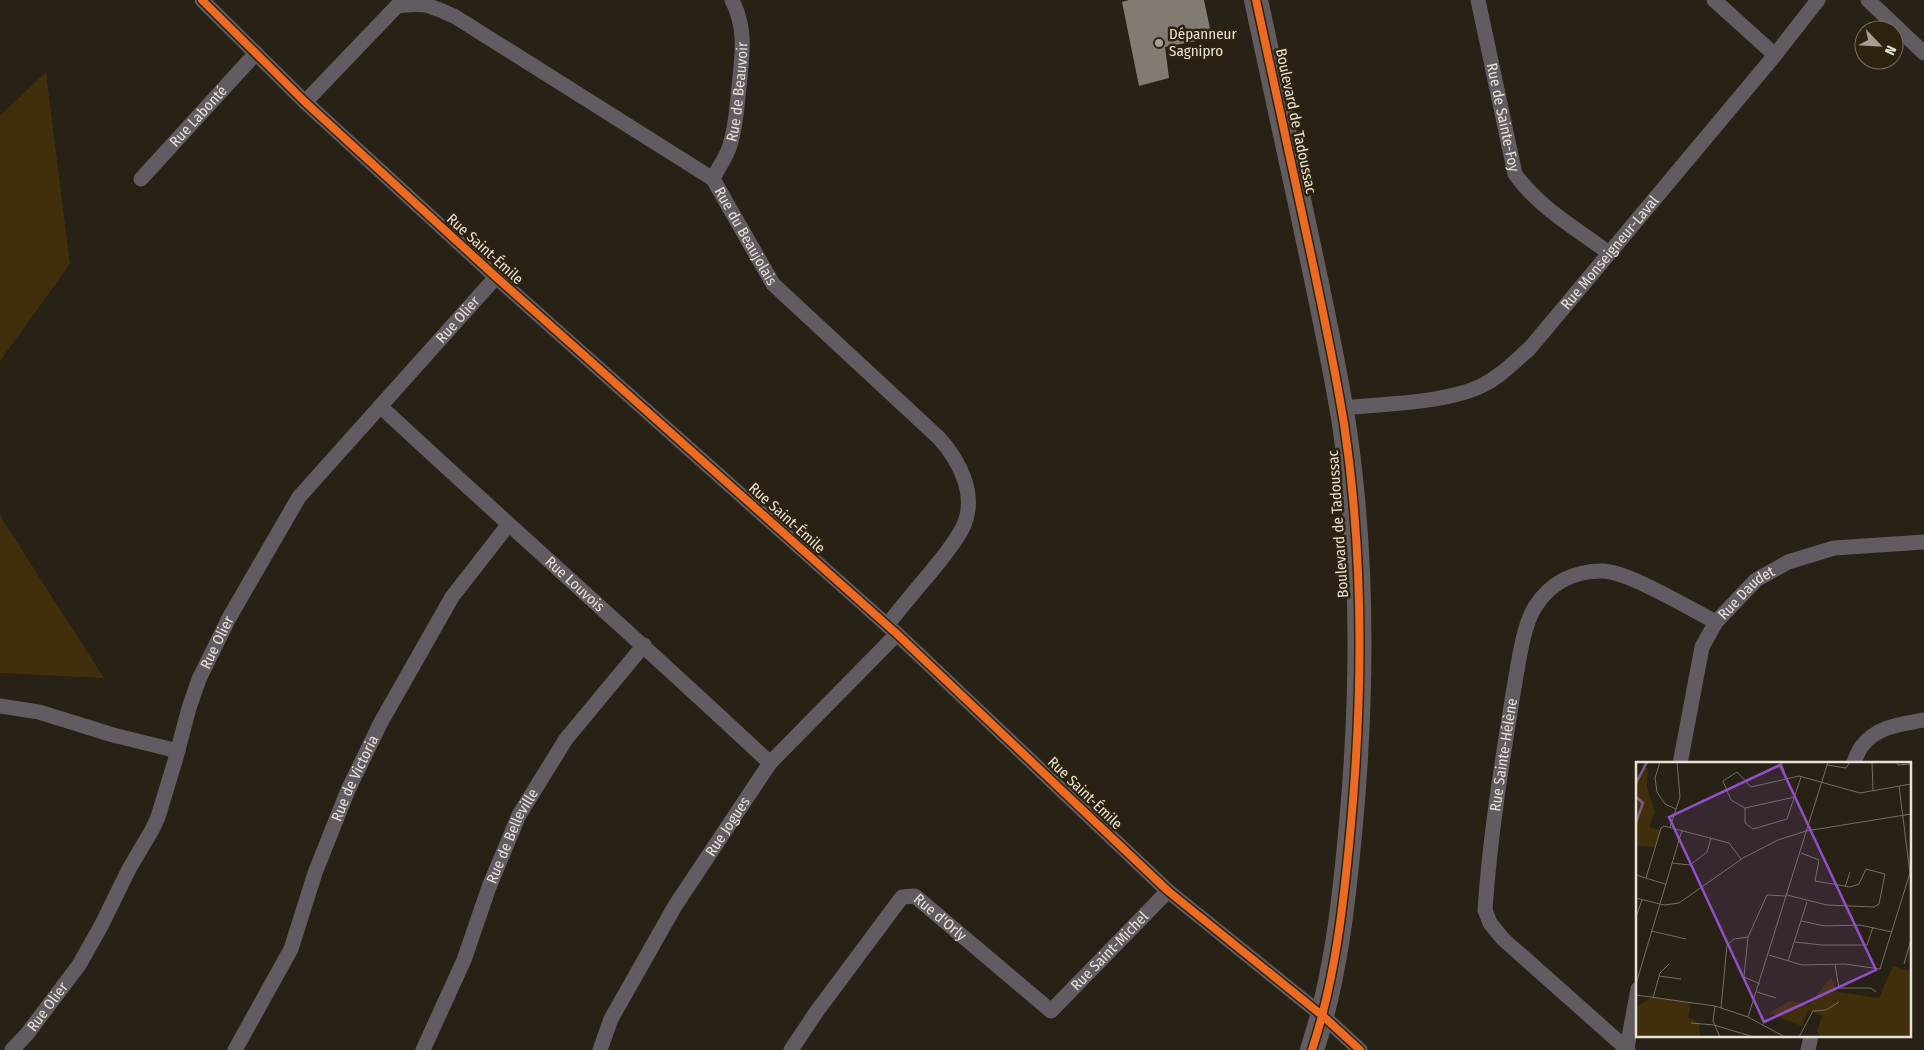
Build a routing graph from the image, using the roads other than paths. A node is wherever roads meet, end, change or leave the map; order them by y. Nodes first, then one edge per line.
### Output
1 (202, 0) edge
2 (732, 0) edge
3 (1256, 0) edge
4 (1478, 0) edge
5 (1714, 0) edge
6 (1818, 0) edge
7 (1868, 0) edge
8 (256, 53) junction
9 (1924, 53) edge
10 (1775, 54) junction
11 (305, 102) junction
12 (141, 179) dead end
13 (713, 179) junction
14 (1609, 253) junction
15 (496, 277) junction
16 (380, 406) junction
17 (1341, 408) junction
18 (508, 524) junction
19 (1924, 542) edge
20 (1716, 622) junction
21 (892, 630) junction
22 (644, 645) junction
23 (0, 706) edge
24 (1924, 720) edge
25 (178, 751) junction
26 (1680, 762) edge
27 (1854, 762) edge
28 (770, 763) junction
29 (1168, 891) junction
30 (1636, 1000) edge
31 (1051, 1011) joint
32 (1323, 1016) junction
33 (1627, 1049) edge
34 (12, 1050) edge
35 (235, 1050) edge
36 (423, 1050) edge
37 (600, 1050) edge
38 (791, 1050) edge
39 (1312, 1050) edge
40 (1360, 1050) edge

1 - 8 street, Rue Saint-Émile
2 - 13 street, Rue de Beauvoir
3 - 17 main road, Boulevard de Tadoussac
4 - 14 street, Rue de Sainte-Foy
5 - 10 street
6 - 10 street, Rue Monseigneur-Laval
7 - 9 street
8 - 11 street, Rue Saint-Émile
8 - 12 street, Rue Labonté
10 - 14 street, Rue Monseigneur-Laval
11 - 13 street, Rue du Beaujolais
11 - 15 street, Rue Saint-Émile
13 - 21 street, Rue du Beaujolais
14 - 17 street, Rue Monseigneur-Laval
15 - 16 street, Rue Olier
15 - 21 street, Rue Saint-Émile
16 - 18 street, Rue Louvois
16 - 25 street, Rue Olier
17 - 32 main road, Boulevard de Tadoussac
18 - 22 street, Rue Louvois
18 - 35 street, Rue de Victoria
19 - 20 street, Rue Daudet
20 - 26 street, Rue Daudet
20 - 33 street, Rue Sainte-Hélène
21 - 28 street, Rue Jogues
21 - 29 street, Rue Saint-Émile
22 - 28 street, Rue Louvois
22 - 36 street, Rue de Belleville
23 - 25 street
24 - 27 street
25 - 34 street, Rue Olier
28 - 37 street, Rue Jogues
29 - 31 street, Rue Saint-Michel
29 - 32 street, Rue Saint-Émile
30 - 33 street
31 - 38 street, Rue d'Orly
32 - 39 main road, Boulevard de Tadoussac
32 - 40 street, Rue Saint-Émile

